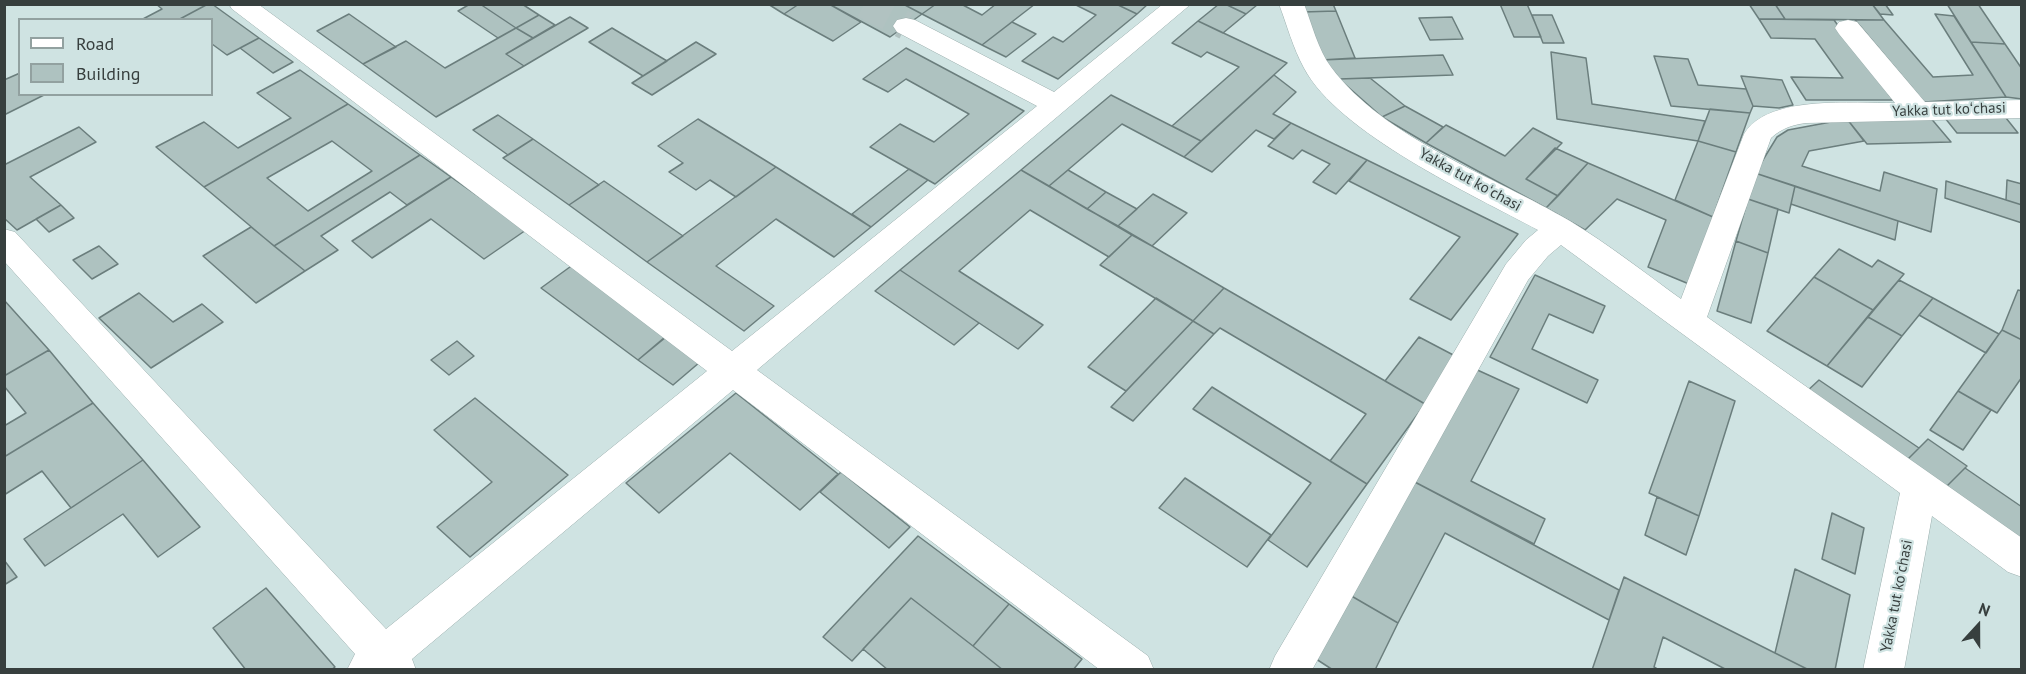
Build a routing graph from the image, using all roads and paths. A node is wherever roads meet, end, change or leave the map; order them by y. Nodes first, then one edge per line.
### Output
1 (241, 4) edge
2 (1179, 4) edge
3 (1291, 4) edge
4 (906, 26) tunnel mouth
5 (1848, 28) dead end
6 (1057, 105) junction
7 (1917, 111) junction
8 (2016, 116) edge
9 (1560, 229) junction
10 (4, 240) edge
11 (1689, 322) junction
12 (733, 370) junction
13 (1918, 487) junction
14 (2022, 560) edge
15 (382, 665) edge
16 (1134, 669) edge
17 (1288, 669) edge
18 (1883, 669) edge

1 - 12 street
2 - 6 street
3 - 9 street, Yakka tut koʻchasi
4 - 6 street
5 - 7 street
6 - 12 street
7 - 8 street, Yakka tut koʻchasi
7 - 11 street, Yakka tut koʻchasi
9 - 11 street, Yakka tut koʻchasi
9 - 17 street
10 - 15 street
11 - 13 street, Yakka tut koʻchasi
12 - 15 street
12 - 16 street
13 - 14 street, Yakka tut koʻchasi
13 - 18 street, Yakka tut koʻchasi

